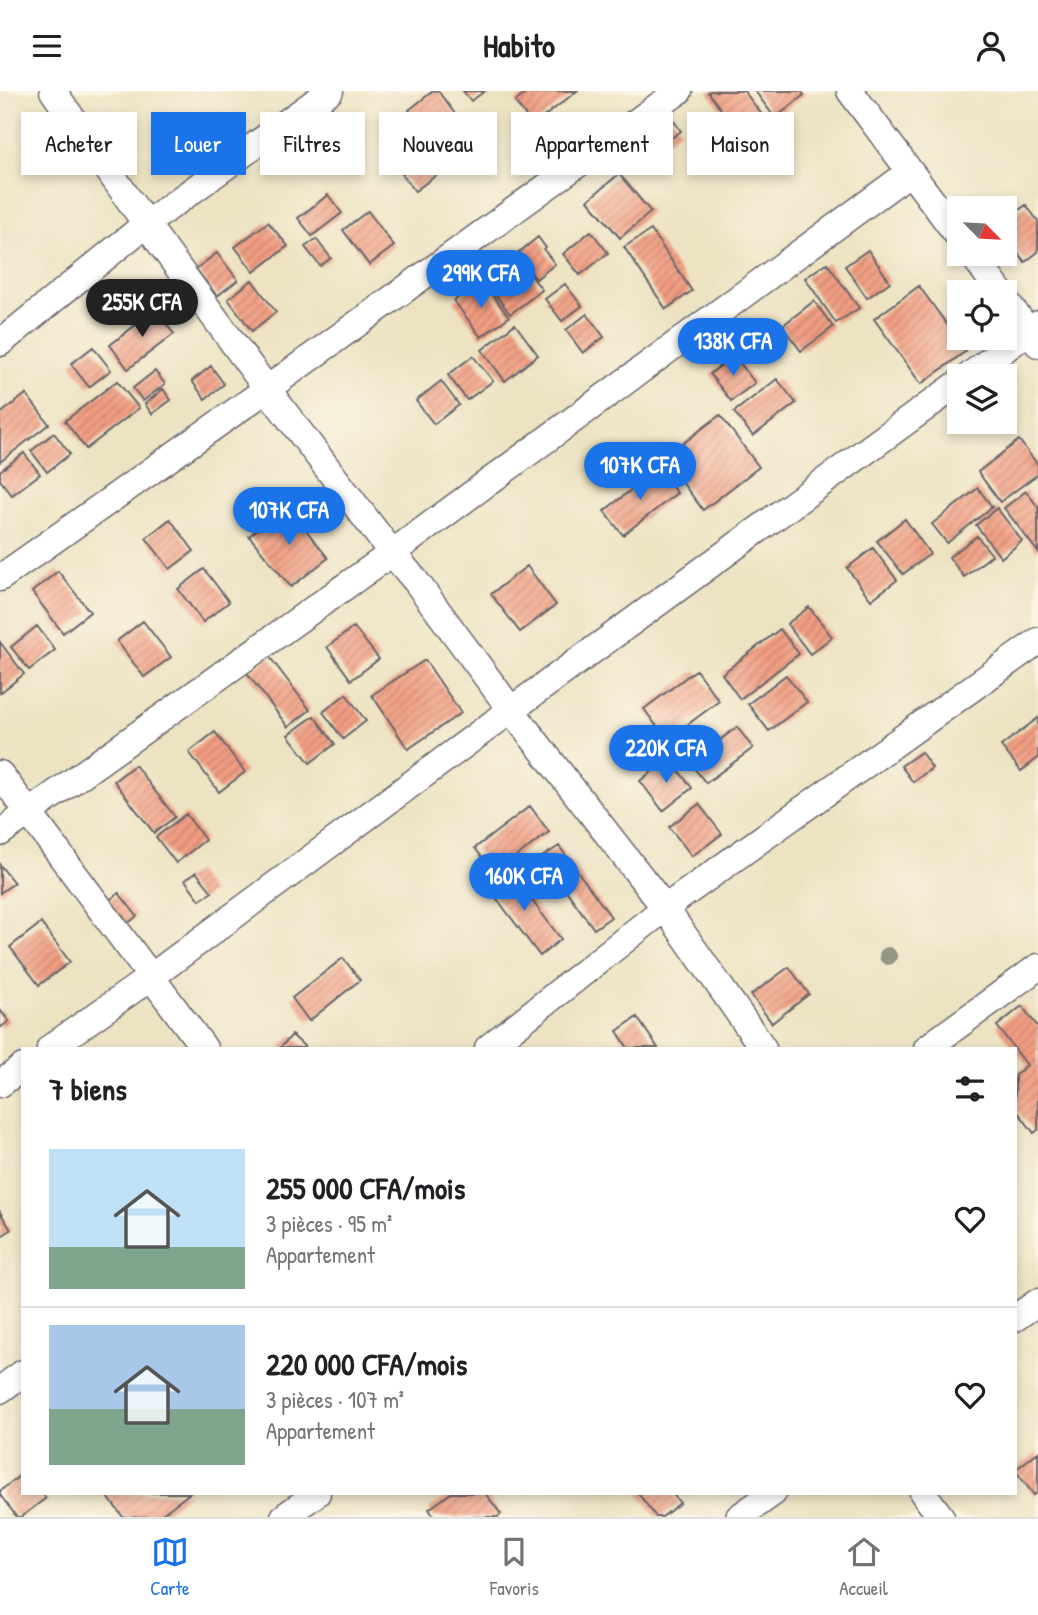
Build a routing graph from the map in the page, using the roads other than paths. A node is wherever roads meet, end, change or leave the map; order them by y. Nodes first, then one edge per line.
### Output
1 (53, 91) edge
2 (330, 91) edge
3 (679, 91) edge
4 (850, 91) edge
5 (911, 172) junction
6 (947, 221) edge
7 (146, 224) junction
8 (1017, 313) edge
9 (1035, 333) edge
10 (0, 343) edge
11 (987, 364) edge
12 (267, 389) junction
13 (947, 392) edge
14 (392, 553) junction
15 (0, 578) edge
16 (1038, 641) edge
17 (511, 710) junction
18 (0, 775) edge
19 (29, 814) junction
20 (0, 833) edge
21 (665, 908) junction
22 (1038, 967) edge
23 (150, 977) junction
24 (51, 1047) edge
25 (203, 1047) edge
26 (489, 1047) edge
27 (762, 1047) edge
28 (928, 1047) edge
29 (21, 1068) edge
30 (0, 1084) edge
31 (1038, 1302) edge
32 (1017, 1317) edge
33 (21, 1374) edge
34 (0, 1390) edge
35 (314, 1495) edge
36 (770, 1495) edge
37 (924, 1495) edge
38 (284, 1517) edge
39 (739, 1517) edge
40 (941, 1517) edge

1 - 7 street
2 - 7 street
3 - 12 street
4 - 5 street
5 - 6 street
5 - 14 street
7 - 10 street
7 - 12 street
8 - 9 street
9 - 11 street
12 - 14 street
12 - 15 street
13 - 17 street
14 - 17 street
14 - 19 street
16 - 21 street
17 - 21 street
17 - 23 street
18 - 19 street
19 - 20 street
19 - 23 street
21 - 26 street
21 - 27 street
22 - 28 street
23 - 24 street
23 - 25 street
29 - 30 street
31 - 32 street
33 - 34 street
35 - 38 street
36 - 39 street
37 - 40 street

